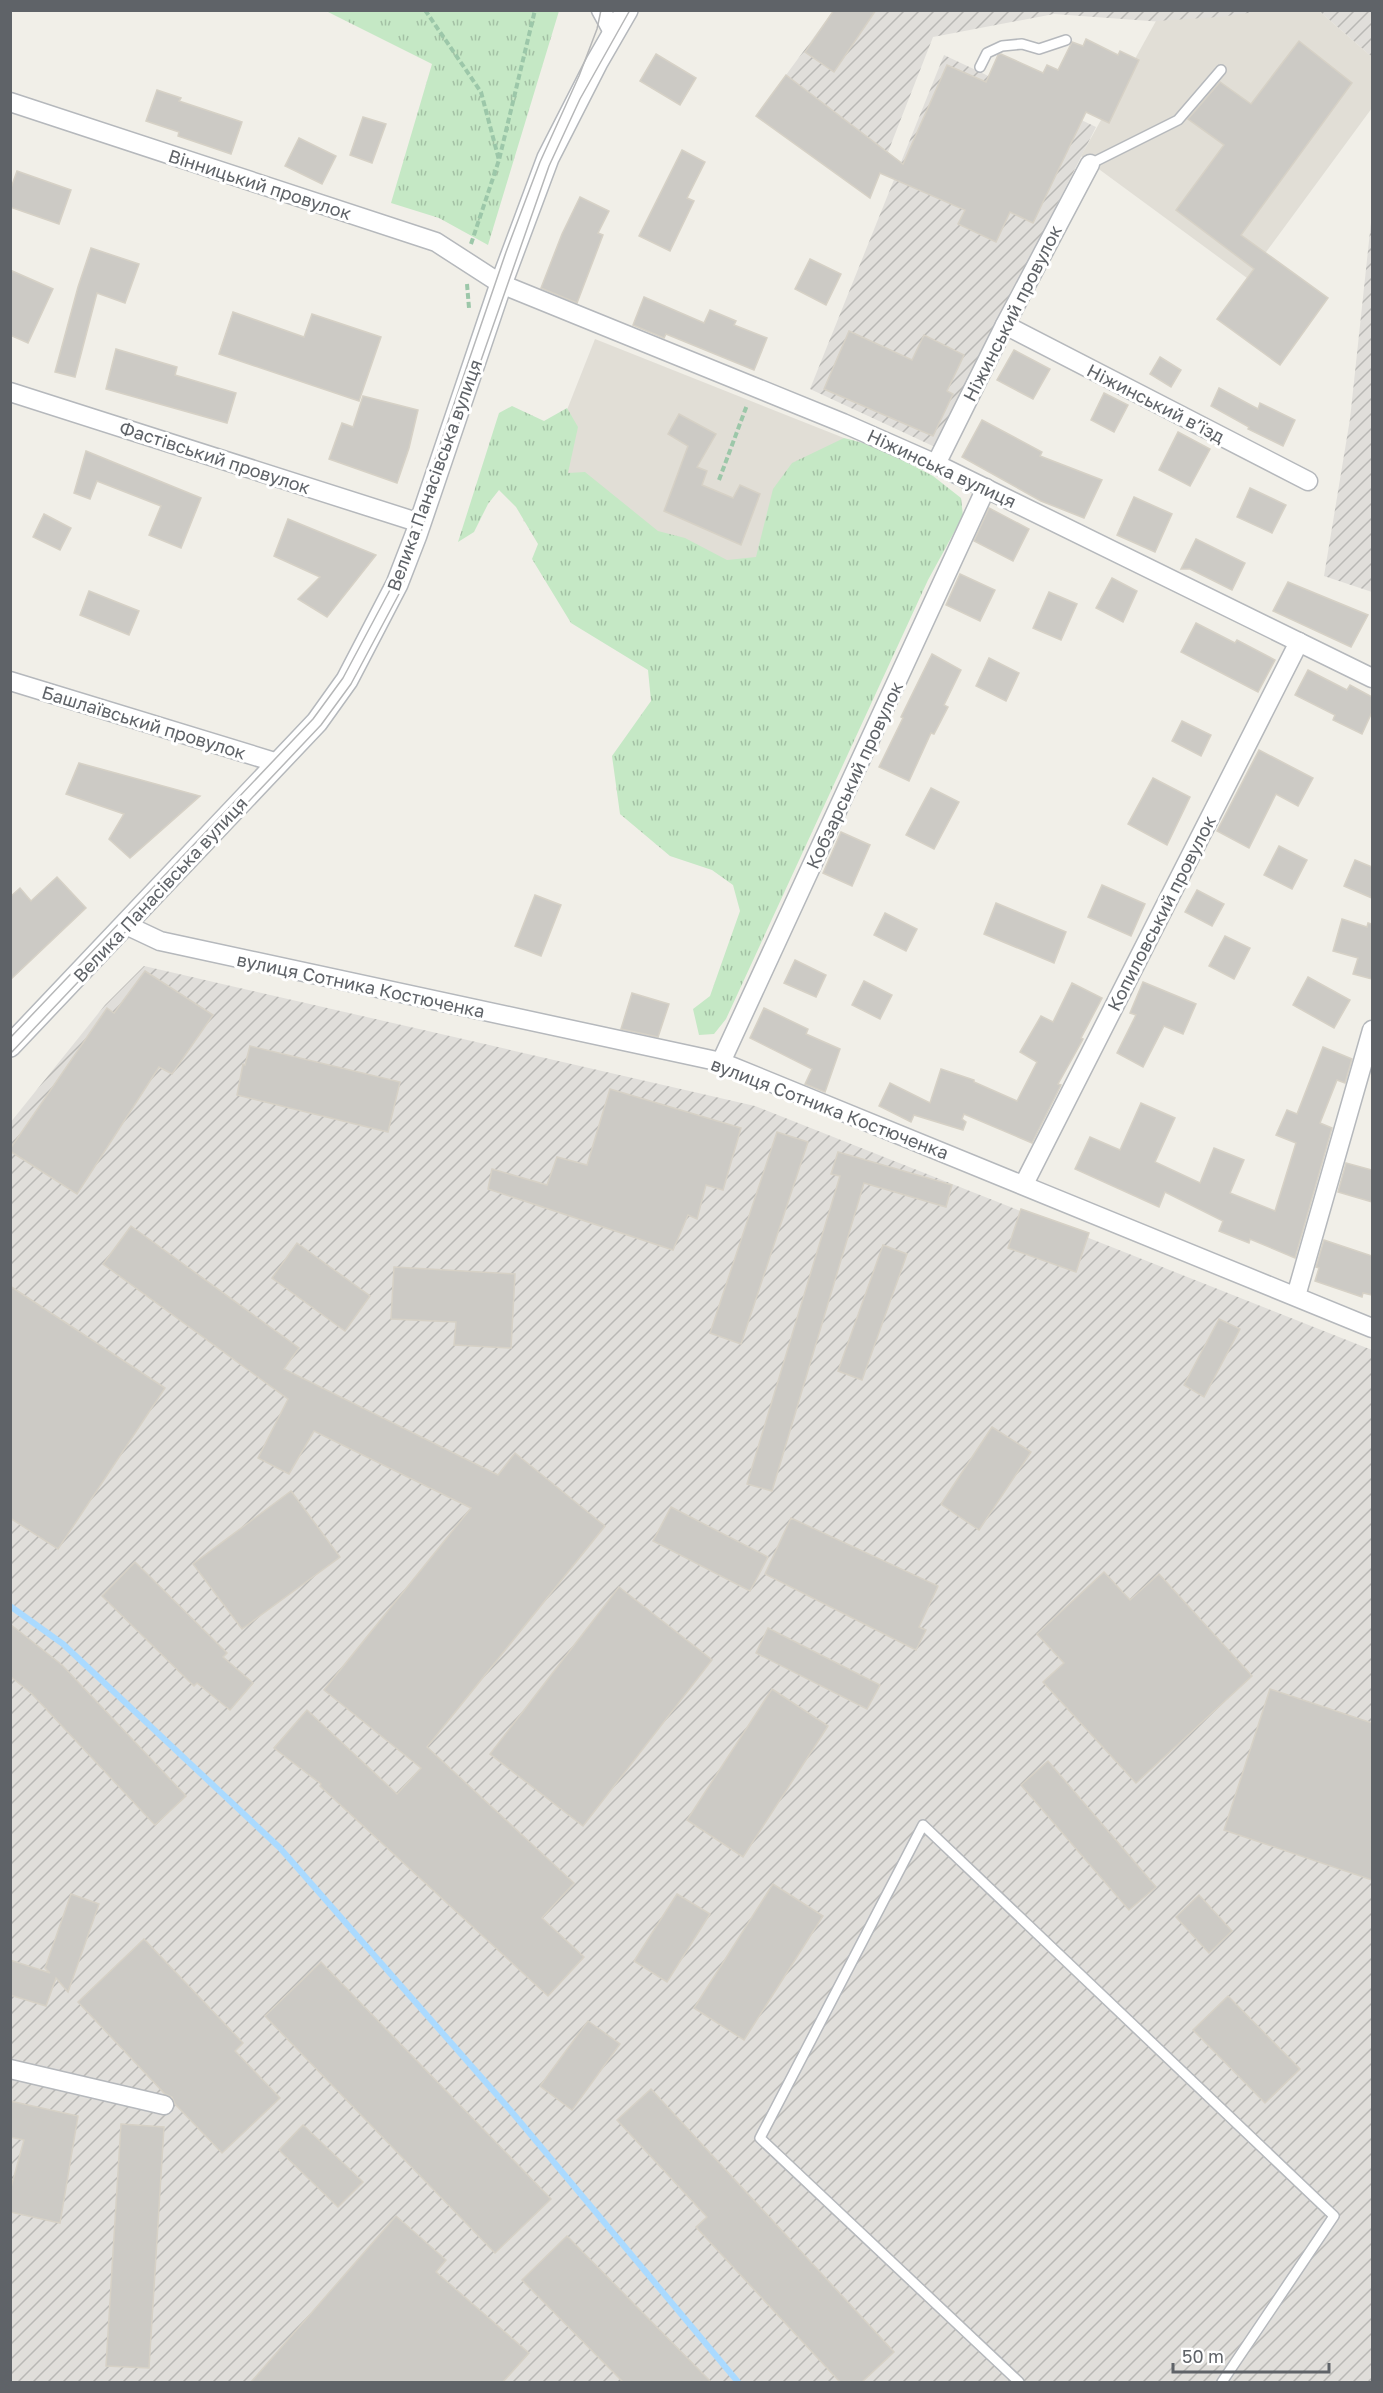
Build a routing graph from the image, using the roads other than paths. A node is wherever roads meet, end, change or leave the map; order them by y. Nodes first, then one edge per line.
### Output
1 (601, 10) edge
2 (627, 10) edge
3 (613, 32) junction
4 (1066, 40) dead end
5 (980, 67) dead end
6 (1221, 70) dead end
7 (10, 102) edge
8 (1090, 164) joint
9 (501, 284) junction
10 (1005, 325) junction
11 (10, 392) edge
12 (936, 464) junction
13 (1308, 481) dead end
14 (986, 488) junction
15 (420, 523) junction
16 (1299, 642) junction
17 (1372, 678) edge
18 (10, 681) edge
19 (278, 763) junction
20 (126, 925) junction
21 (1372, 1030) edge
22 (10, 1046) edge
23 (721, 1062) junction
24 (1024, 1184) junction
25 (1296, 1296) junction
26 (1372, 1328) edge
27 (10, 2069) edge
28 (164, 2105) dead end
29 (1019, 2382) edge
30 (1222, 2382) edge

1 - 3 street
2 - 3 street, Велика Панасівська вулиця
3 - 9 street, Велика Панасівська вулиця
4 - 5 lane
6 - 8 lane
7 - 9 street, Вінницький провулок
8 - 10 street, Ніжинський провулок
9 - 12 street, Ніжинська вулиця
9 - 15 street, Велика Панасівська вулиця
10 - 12 street, Ніжинський провулок
10 - 13 street, Ніжинський в’їзд
11 - 15 street, Фастівський провулок
12 - 14 street, Ніжинська вулиця
14 - 16 street, Ніжинська вулиця
14 - 23 street, Кобзарський провулок
15 - 19 street, Велика Панасівська вулиця
16 - 17 street, Ніжинська вулиця
16 - 24 street, Копиловський провулок
18 - 19 street, Башлаївський провулок
19 - 20 street, Велика Панасівська вулиця
20 - 22 street, Велика Панасівська вулиця
20 - 23 street, вулиця Сотника Костюченка
21 - 25 street
23 - 24 street, вулиця Сотника Костюченка
24 - 25 street, вулиця Сотника Костюченка
25 - 26 street, вулиця Сотника Костюченка
27 - 28 street
29 - 30 lane

